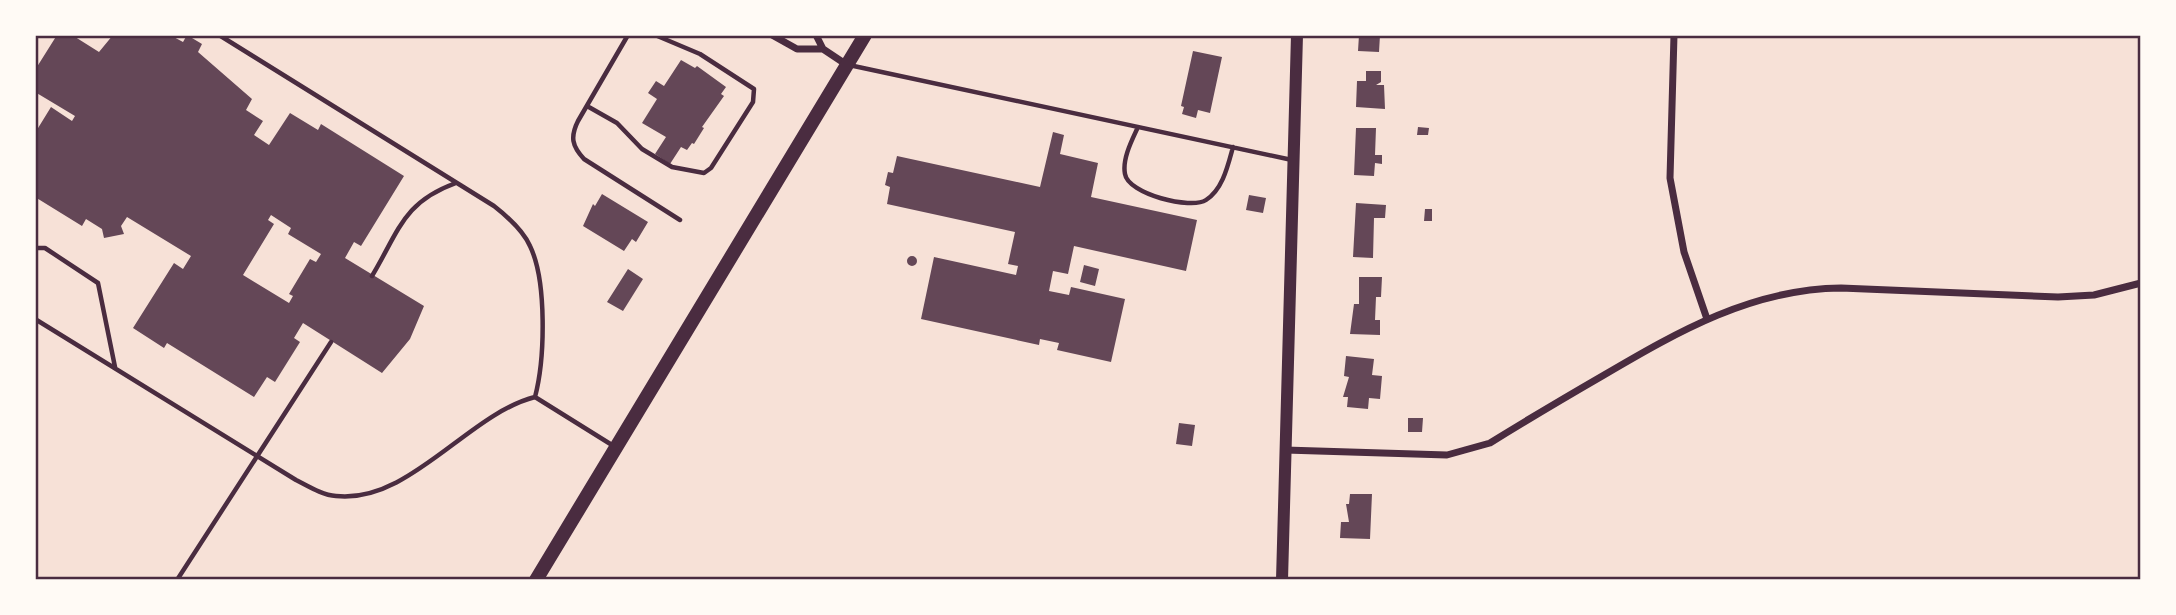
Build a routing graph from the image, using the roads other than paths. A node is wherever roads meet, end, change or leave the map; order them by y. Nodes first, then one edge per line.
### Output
1 (219, 35) edge
2 (628, 35) edge
3 (655, 35) edge
4 (772, 35) edge
5 (816, 35) edge
6 (865, 35) edge
7 (1297, 35) edge
8 (1674, 35) edge
9 (823, 49) junction
10 (847, 65) junction
11 (587, 106) junction
12 (1138, 127) junction
13 (1233, 147) junction
14 (1293, 160) junction
15 (457, 182) junction
16 (680, 220) dead end
17 (35, 248) edge
18 (372, 276) dead end
19 (2141, 282) edge
20 (35, 319) edge
21 (1707, 319) junction
22 (331, 342) dead end
23 (115, 368) junction
24 (535, 397) junction
25 (616, 448) junction
26 (1285, 450) junction
27 (256, 455) junction
28 (177, 580) edge
29 (536, 580) edge
30 (1282, 580) edge

1 - 15 lane
2 - 11 lane
3 - 11 lane
4 - 9 street
5 - 9 street
6 - 10 main road
7 - 14 street
8 - 21 street
9 - 10 street
10 - 12 lane
10 - 25 main road
11 - 16 lane
12 - 13 lane
12 - 13 lane
13 - 14 lane
14 - 26 street
15 - 18 lane
15 - 24 lane
17 - 23 lane
19 - 21 street
20 - 23 lane
21 - 26 street
22 - 27 lane
23 - 27 lane
24 - 25 lane
24 - 27 lane
25 - 29 main road
26 - 30 street
27 - 28 lane

